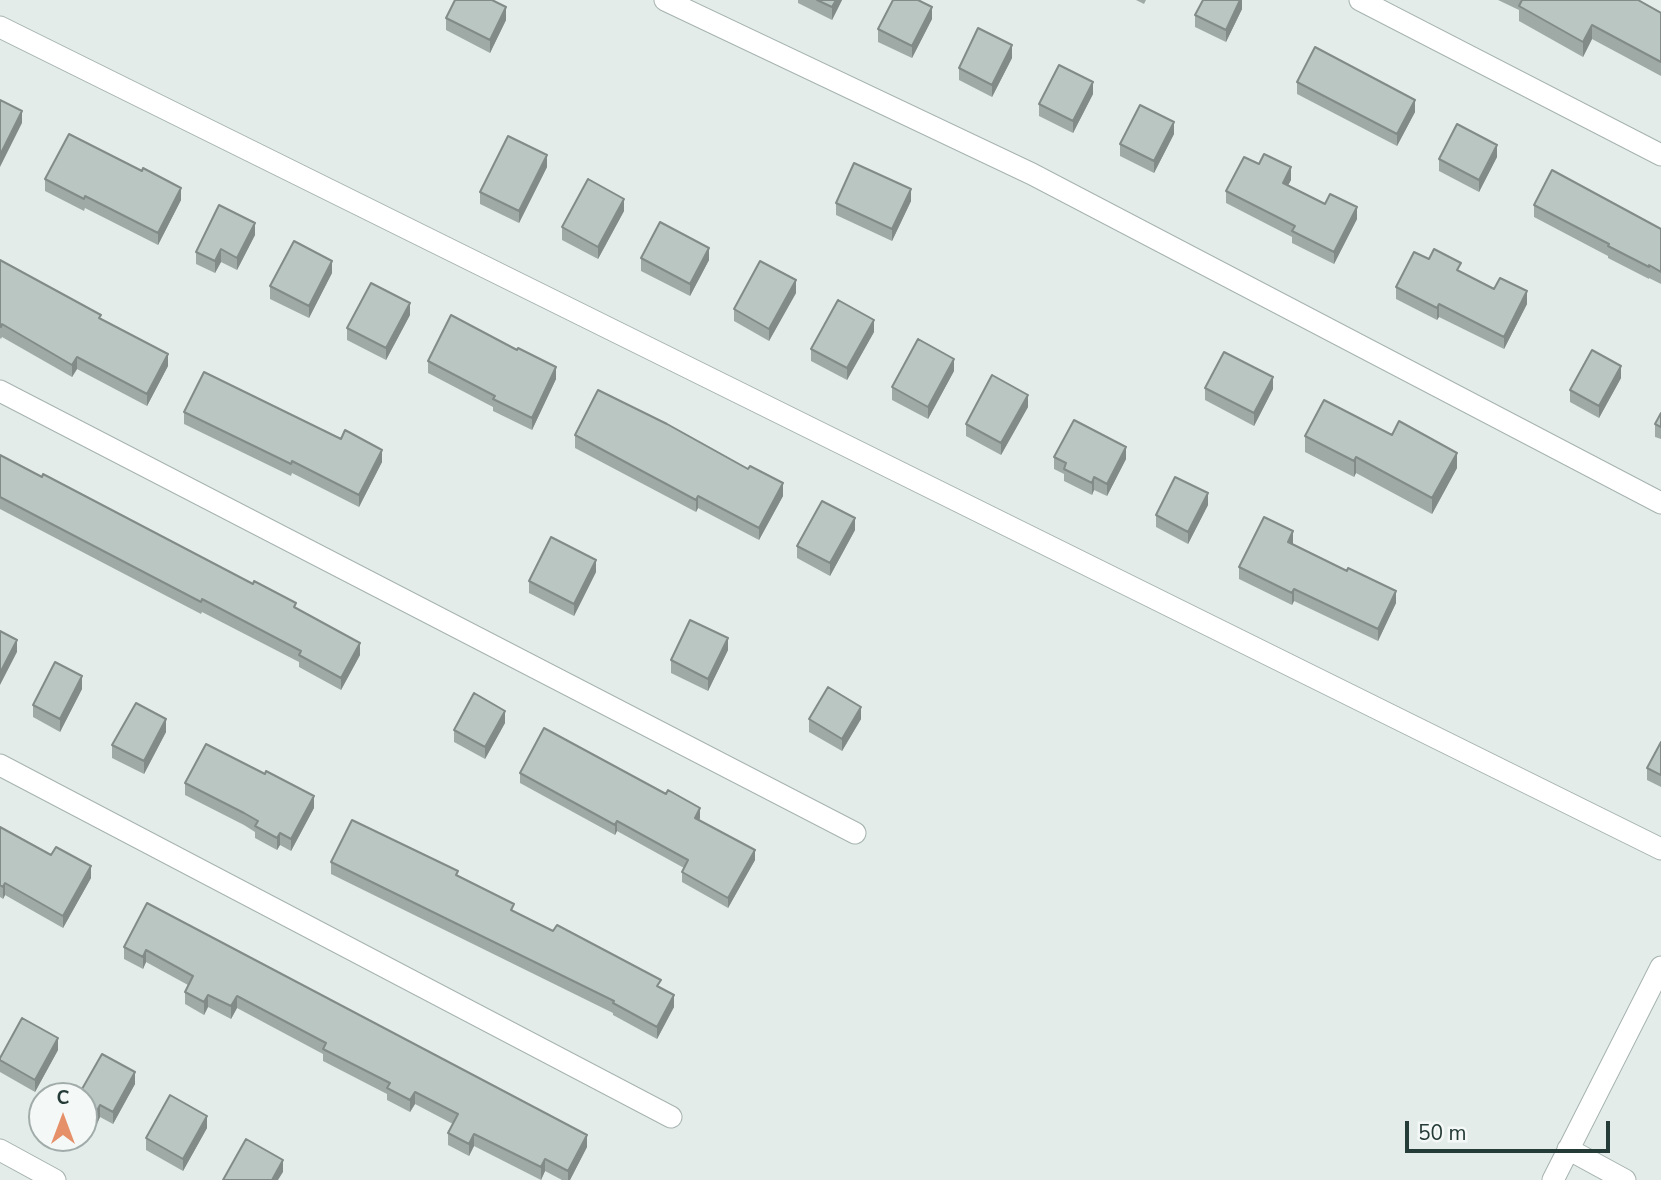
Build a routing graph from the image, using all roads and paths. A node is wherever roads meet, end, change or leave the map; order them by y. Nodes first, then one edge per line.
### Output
1 (665, 0) edge
2 (1360, 0) edge
3 (0, 27) edge
4 (1661, 155) edge
5 (0, 391) edge
6 (1661, 503) edge
7 (0, 765) edge
8 (855, 832) dead end
9 (1661, 849) edge
10 (1661, 967) edge
11 (671, 1117) dead end
12 (1568, 1149) junction
13 (0, 1150) edge
14 (55, 1180) edge
15 (1553, 1180) edge
16 (1625, 1180) edge

1 - 6 street
2 - 4 street
3 - 9 street
5 - 8 street
7 - 11 street
10 - 12 street
12 - 15 street
12 - 16 street
13 - 14 street

